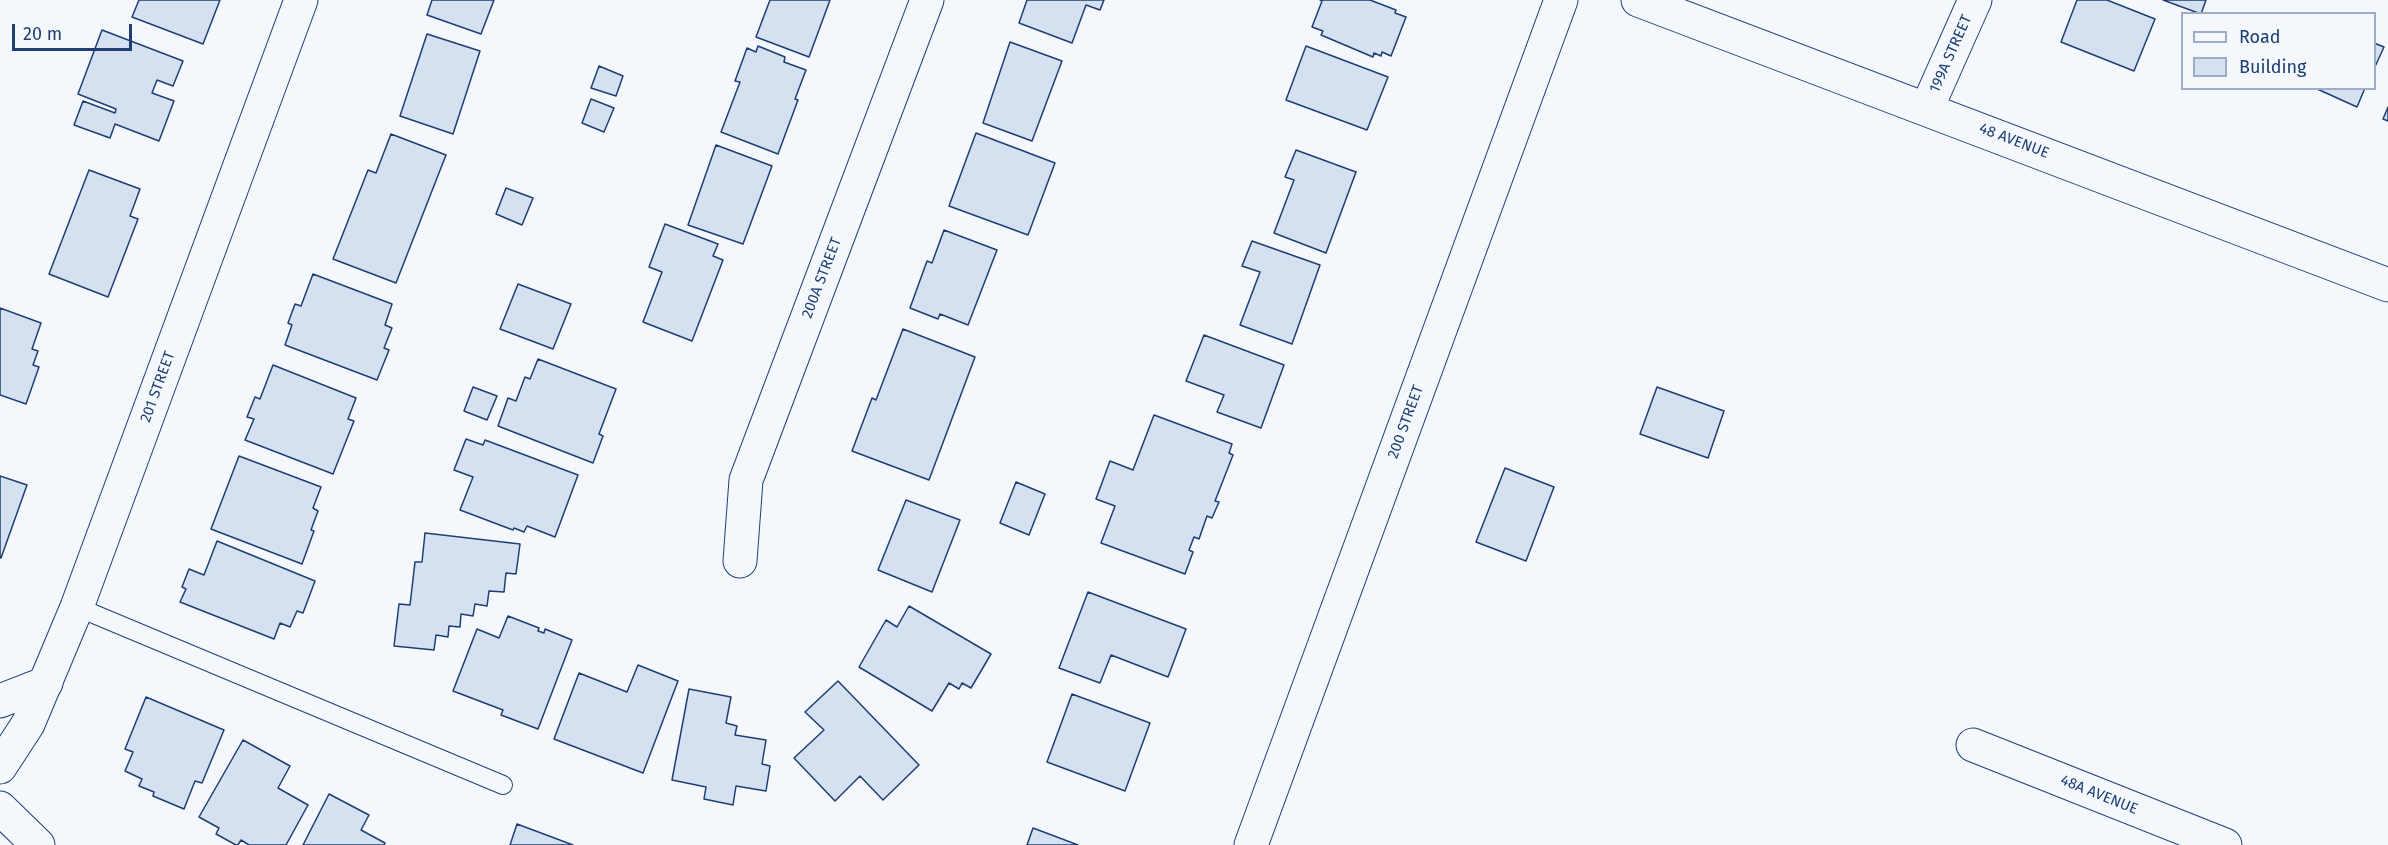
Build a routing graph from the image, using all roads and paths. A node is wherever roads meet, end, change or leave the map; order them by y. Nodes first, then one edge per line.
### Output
1 (301, 0) edge
2 (927, 0) edge
3 (1561, 0) edge
4 (1638, 0) edge
5 (1975, 0) edge
6 (1927, 108) junction
7 (2388, 285) edge
8 (740, 561) dead end
9 (77, 607) junction
10 (46, 683) junction
11 (0, 701) edge
12 (1973, 745) dead end
13 (0, 767) edge
14 (503, 785) dead end
15 (0, 808) edge
16 (38, 845) edge
17 (1251, 845) edge
18 (2225, 845) edge

1 - 9 street, 201 STREET
2 - 8 street, 200A STREET
3 - 17 street, 200 STREET
4 - 6 street, 48 AVENUE
5 - 6 street, 199A STREET
6 - 7 street, 48 AVENUE
9 - 10 street, 201 STREET
9 - 14 lane
10 - 11 street
10 - 13 street, 201 STREET
12 - 18 street, 48A AVENUE
15 - 16 street

